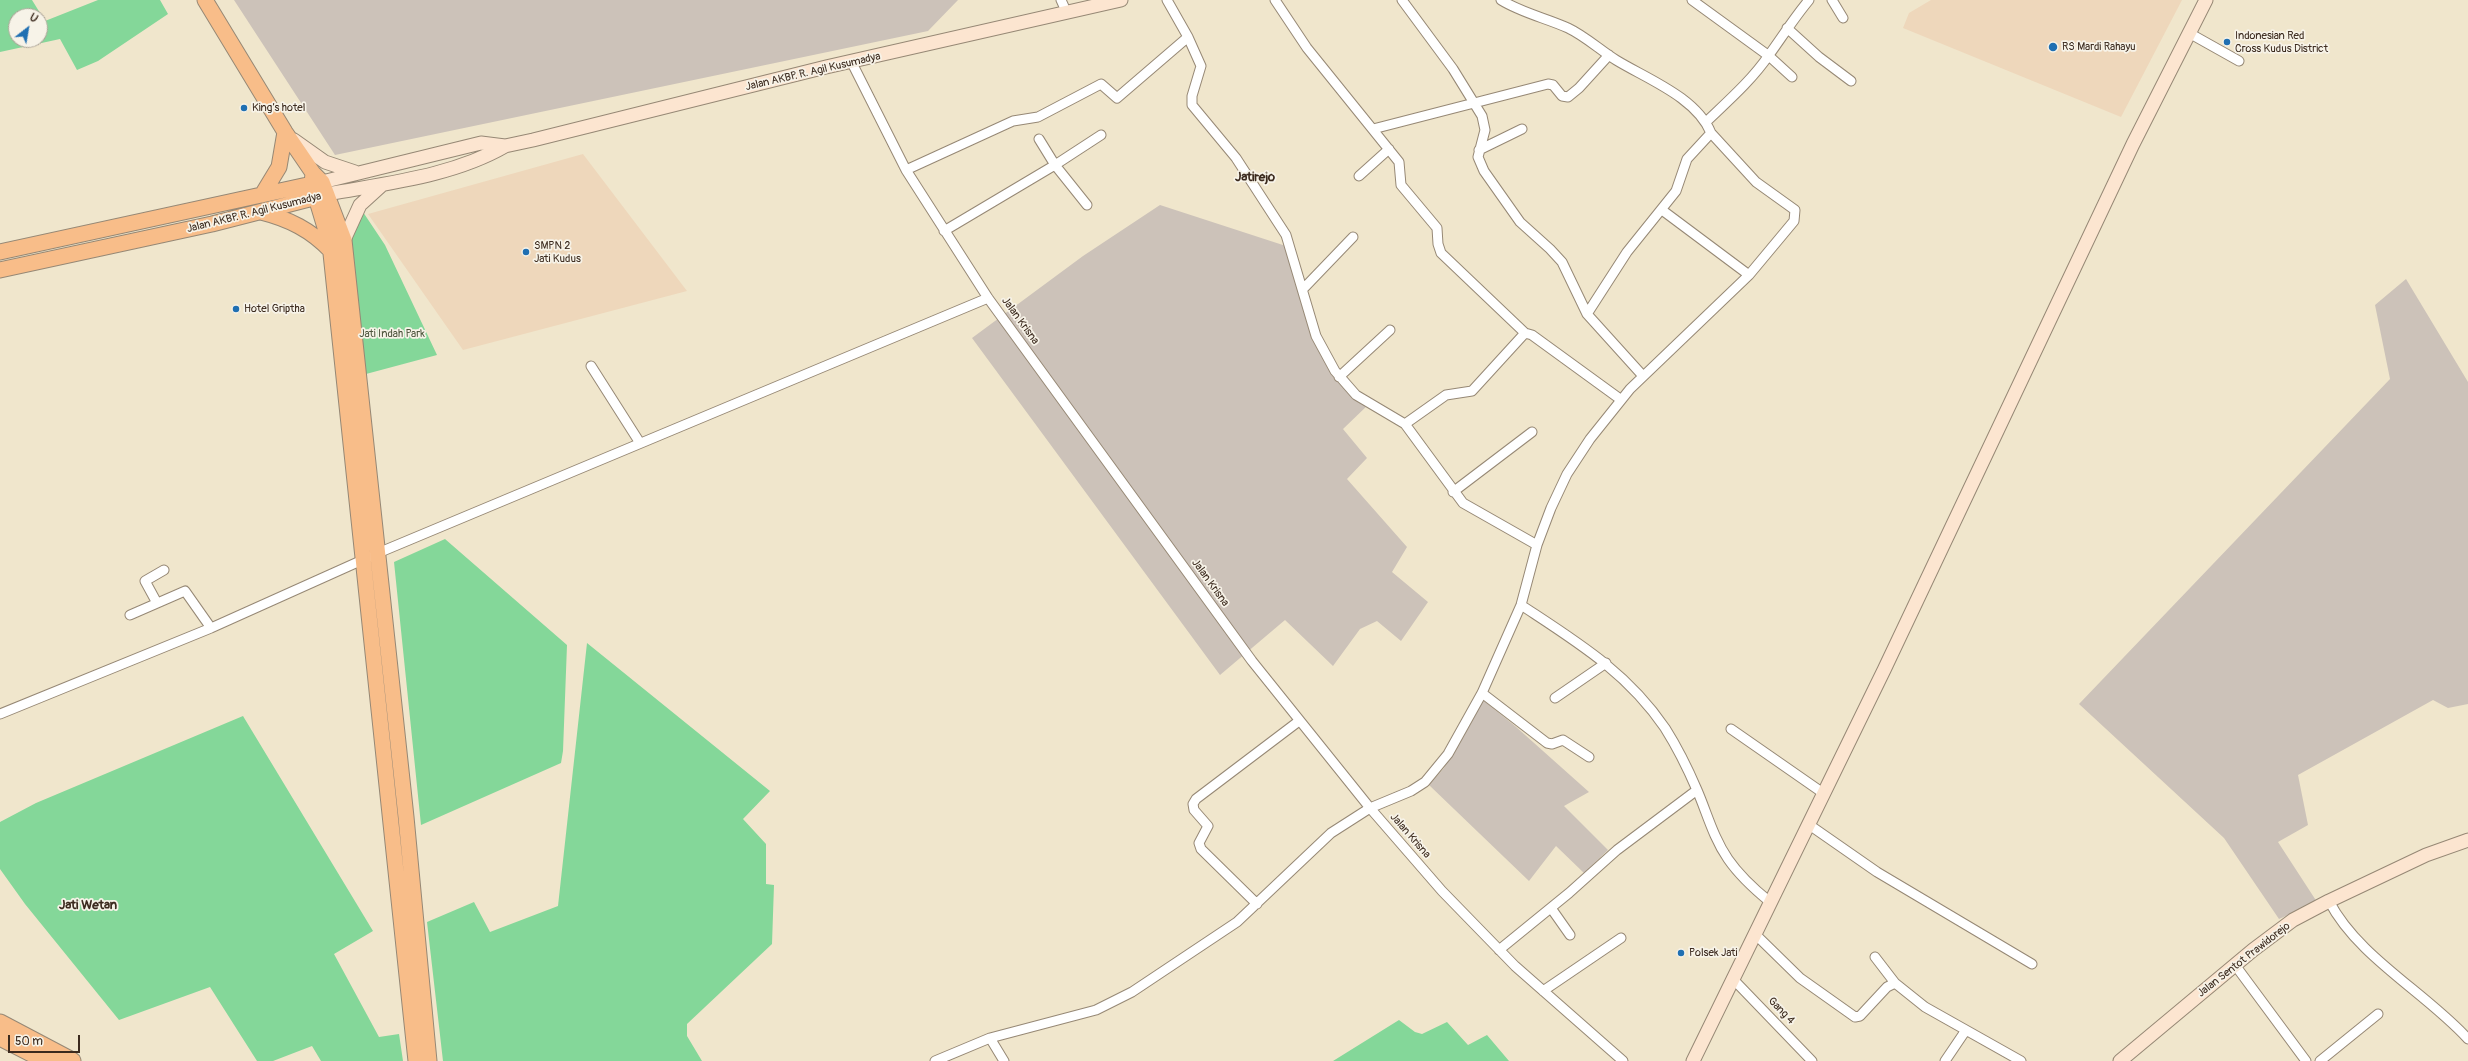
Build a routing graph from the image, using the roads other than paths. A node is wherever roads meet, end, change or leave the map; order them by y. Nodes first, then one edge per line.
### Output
1 (205, 0) edge
2 (1121, 0) edge
3 (1167, 0) edge
4 (1275, 0) edge
5 (1402, 0) edge
6 (1501, 0) edge
7 (1692, 0) edge
8 (1809, 0) edge
9 (1832, 0) edge
10 (2206, 0) edge
11 (1063, 5) edge
12 (1843, 18) dead end
13 (1787, 28) junction
14 (2189, 34) junction
15 (1188, 37) junction
16 (1609, 55) junction
17 (1769, 56) junction
18 (851, 61) junction
19 (2239, 61) dead end
20 (1792, 77) dead end
21 (1851, 81) dead end
22 (1475, 104) junction
23 (1706, 122) junction
24 (1373, 129) junction
25 (1522, 129) dead end
26 (285, 132) junction
27 (1711, 133) junction
28 (1101, 135) dead end
29 (1039, 138) dead end
30 (505, 146) junction
31 (1389, 149) junction
32 (1479, 150) junction
33 (1056, 165) junction
34 (906, 170) junction
35 (356, 173) junction
36 (1359, 176) dead end
37 (384, 184) junction
38 (318, 186) junction
39 (262, 195) junction
40 (1087, 205) dead end
41 (1662, 210) junction
42 (261, 212) junction
43 (944, 231) junction
44 (1353, 237) dead end
45 (344, 240) junction
46 (331, 251) junction
47 (0, 252) edge
48 (0, 270) edge
49 (1749, 275) junction
50 (1304, 288) junction
51 (988, 298) junction
52 (1587, 314) junction
53 (1390, 330) dead end
54 (1525, 334) junction
55 (592, 366) dead end
56 (1643, 376) junction
57 (1339, 377) junction
58 (1620, 399) junction
59 (1405, 424) junction
60 (1532, 432) dead end
61 (640, 443) junction
62 (1453, 492) junction
63 (1537, 544) junction
64 (378, 553) junction
65 (364, 560) junction
66 (164, 570) dead end
67 (157, 602) junction
68 (1521, 605) junction
69 (130, 615) dead end
70 (211, 628) junction
71 (1606, 663) junction
72 (1482, 693) junction
73 (1555, 698) dead end
74 (0, 714) edge
75 (1299, 721) junction
76 (1732, 729) dead end
77 (1589, 757) dead end
78 (1697, 790) junction
79 (1823, 793) junction
80 (1370, 808) junction
81 (1808, 824) junction
82 (2468, 840) edge
83 (2329, 901) junction
84 (1770, 902) junction
85 (1257, 904) junction
86 (1550, 908) junction
87 (1754, 933) junction
88 (1570, 935) dead end
89 (1621, 938) dead end
90 (1499, 950) junction
91 (1875, 958) dead end
92 (2032, 964) dead end
93 (2235, 964) junction
94 (1732, 978) junction
95 (1895, 983) junction
96 (1543, 991) junction
97 (2378, 1014) dead end
98 (0, 1023) edge
99 (1966, 1030) junction
100 (0, 1037) edge
101 (990, 1038) junction
102 (2468, 1039) edge
103 (940, 1060) edge
104 (47, 1061) edge
105 (72, 1061) edge
106 (416, 1061) edge
107 (429, 1061) edge
108 (1004, 1061) edge
109 (1623, 1061) edge
110 (1693, 1061) edge
111 (1812, 1061) edge
112 (1945, 1061) edge
113 (2021, 1061) edge
114 (2120, 1061) edge
115 (2306, 1061) edge
116 (2320, 1061) edge

1 - 26 main road
2 - 11 main road, Jalan AKBP. R. Agil Kusumadya
3 - 15 street
4 - 24 street
5 - 22 street
6 - 16 street
7 - 17 street
8 - 13 street
9 - 12 street
10 - 14 main road
11 - 18 main road, Jalan AKBP. R. Agil Kusumadya
13 - 17 street
13 - 21 street
14 - 19 street
14 - 79 main road
15 - 34 street
15 - 50 street
16 - 22 street
16 - 23 street
17 - 20 street
17 - 23 street
18 - 30 main road, Jalan AKBP. R. Agil Kusumadya
18 - 34 street, Jalan Krisna
22 - 24 street
22 - 32 street
23 - 27 street
24 - 31 street
25 - 32 street
26 - 35 main road
26 - 38 main road
26 - 39 main road
27 - 41 street
27 - 49 street
28 - 33 street
29 - 33 street
30 - 35 main road, Jalan AKBP. R. Agil Kusumadya
30 - 37 main road, Jalan AKBP. R. Agil Kusumadya
31 - 36 street
31 - 54 street
32 - 52 street
33 - 40 street
33 - 43 street
34 - 43 street, Jalan Krisna
35 - 38 main road, Jalan AKBP. R. Agil Kusumadya
37 - 38 main road, Jalan AKBP. R. Agil Kusumadya
37 - 45 main road
38 - 39 main road, Jalan AKBP. R. Agil Kusumadya
38 - 42 main road, Jalan AKBP. R. Agil Kusumadya
38 - 45 main road
38 - 46 main road
39 - 47 main road, Jalan AKBP. R. Agil Kusumadya
41 - 49 street
41 - 52 street
42 - 46 main road
42 - 48 main road, Jalan AKBP. R. Agil Kusumadya
43 - 51 street, Jalan Krisna
44 - 50 street
45 - 64 main road
46 - 65 main road
49 - 56 street
50 - 57 street
51 - 61 street
51 - 75 street, Jalan Krisna
52 - 56 street
53 - 57 street
54 - 58 street
54 - 59 street
55 - 61 street
56 - 58 street
57 - 59 street
58 - 63 street
59 - 62 street
60 - 62 street
61 - 64 street
62 - 63 street
63 - 68 street
64 - 65 street
64 - 107 main road
65 - 70 street
65 - 106 main road
66 - 67 street
67 - 69 street
67 - 70 street
68 - 71 street
68 - 72 street
70 - 74 street
71 - 73 street
71 - 78 street
72 - 77 street
72 - 80 street
75 - 80 street, Jalan Krisna
75 - 85 street
76 - 79 street
78 - 84 street
78 - 86 street
79 - 81 main road
80 - 85 street
80 - 90 street, Jalan Krisna
81 - 84 main road
81 - 92 street
82 - 83 main road, Jalan Sentot Prawidorejo
83 - 93 main road, Jalan Sentot Prawidorejo
83 - 102 street
84 - 87 main road
85 - 101 street
86 - 88 street
86 - 90 street
87 - 94 main road
87 - 95 street
89 - 96 street
90 - 96 street, Jalan Krisna
91 - 95 street
93 - 114 main road, Jalan Sentot Prawidorejo
93 - 115 street
94 - 110 main road
94 - 111 street, Gang 4
95 - 99 street
96 - 109 street, Jalan Krisna
97 - 116 street
98 - 105 highway
99 - 112 street
99 - 113 street
100 - 104 highway
101 - 103 street
101 - 108 street

